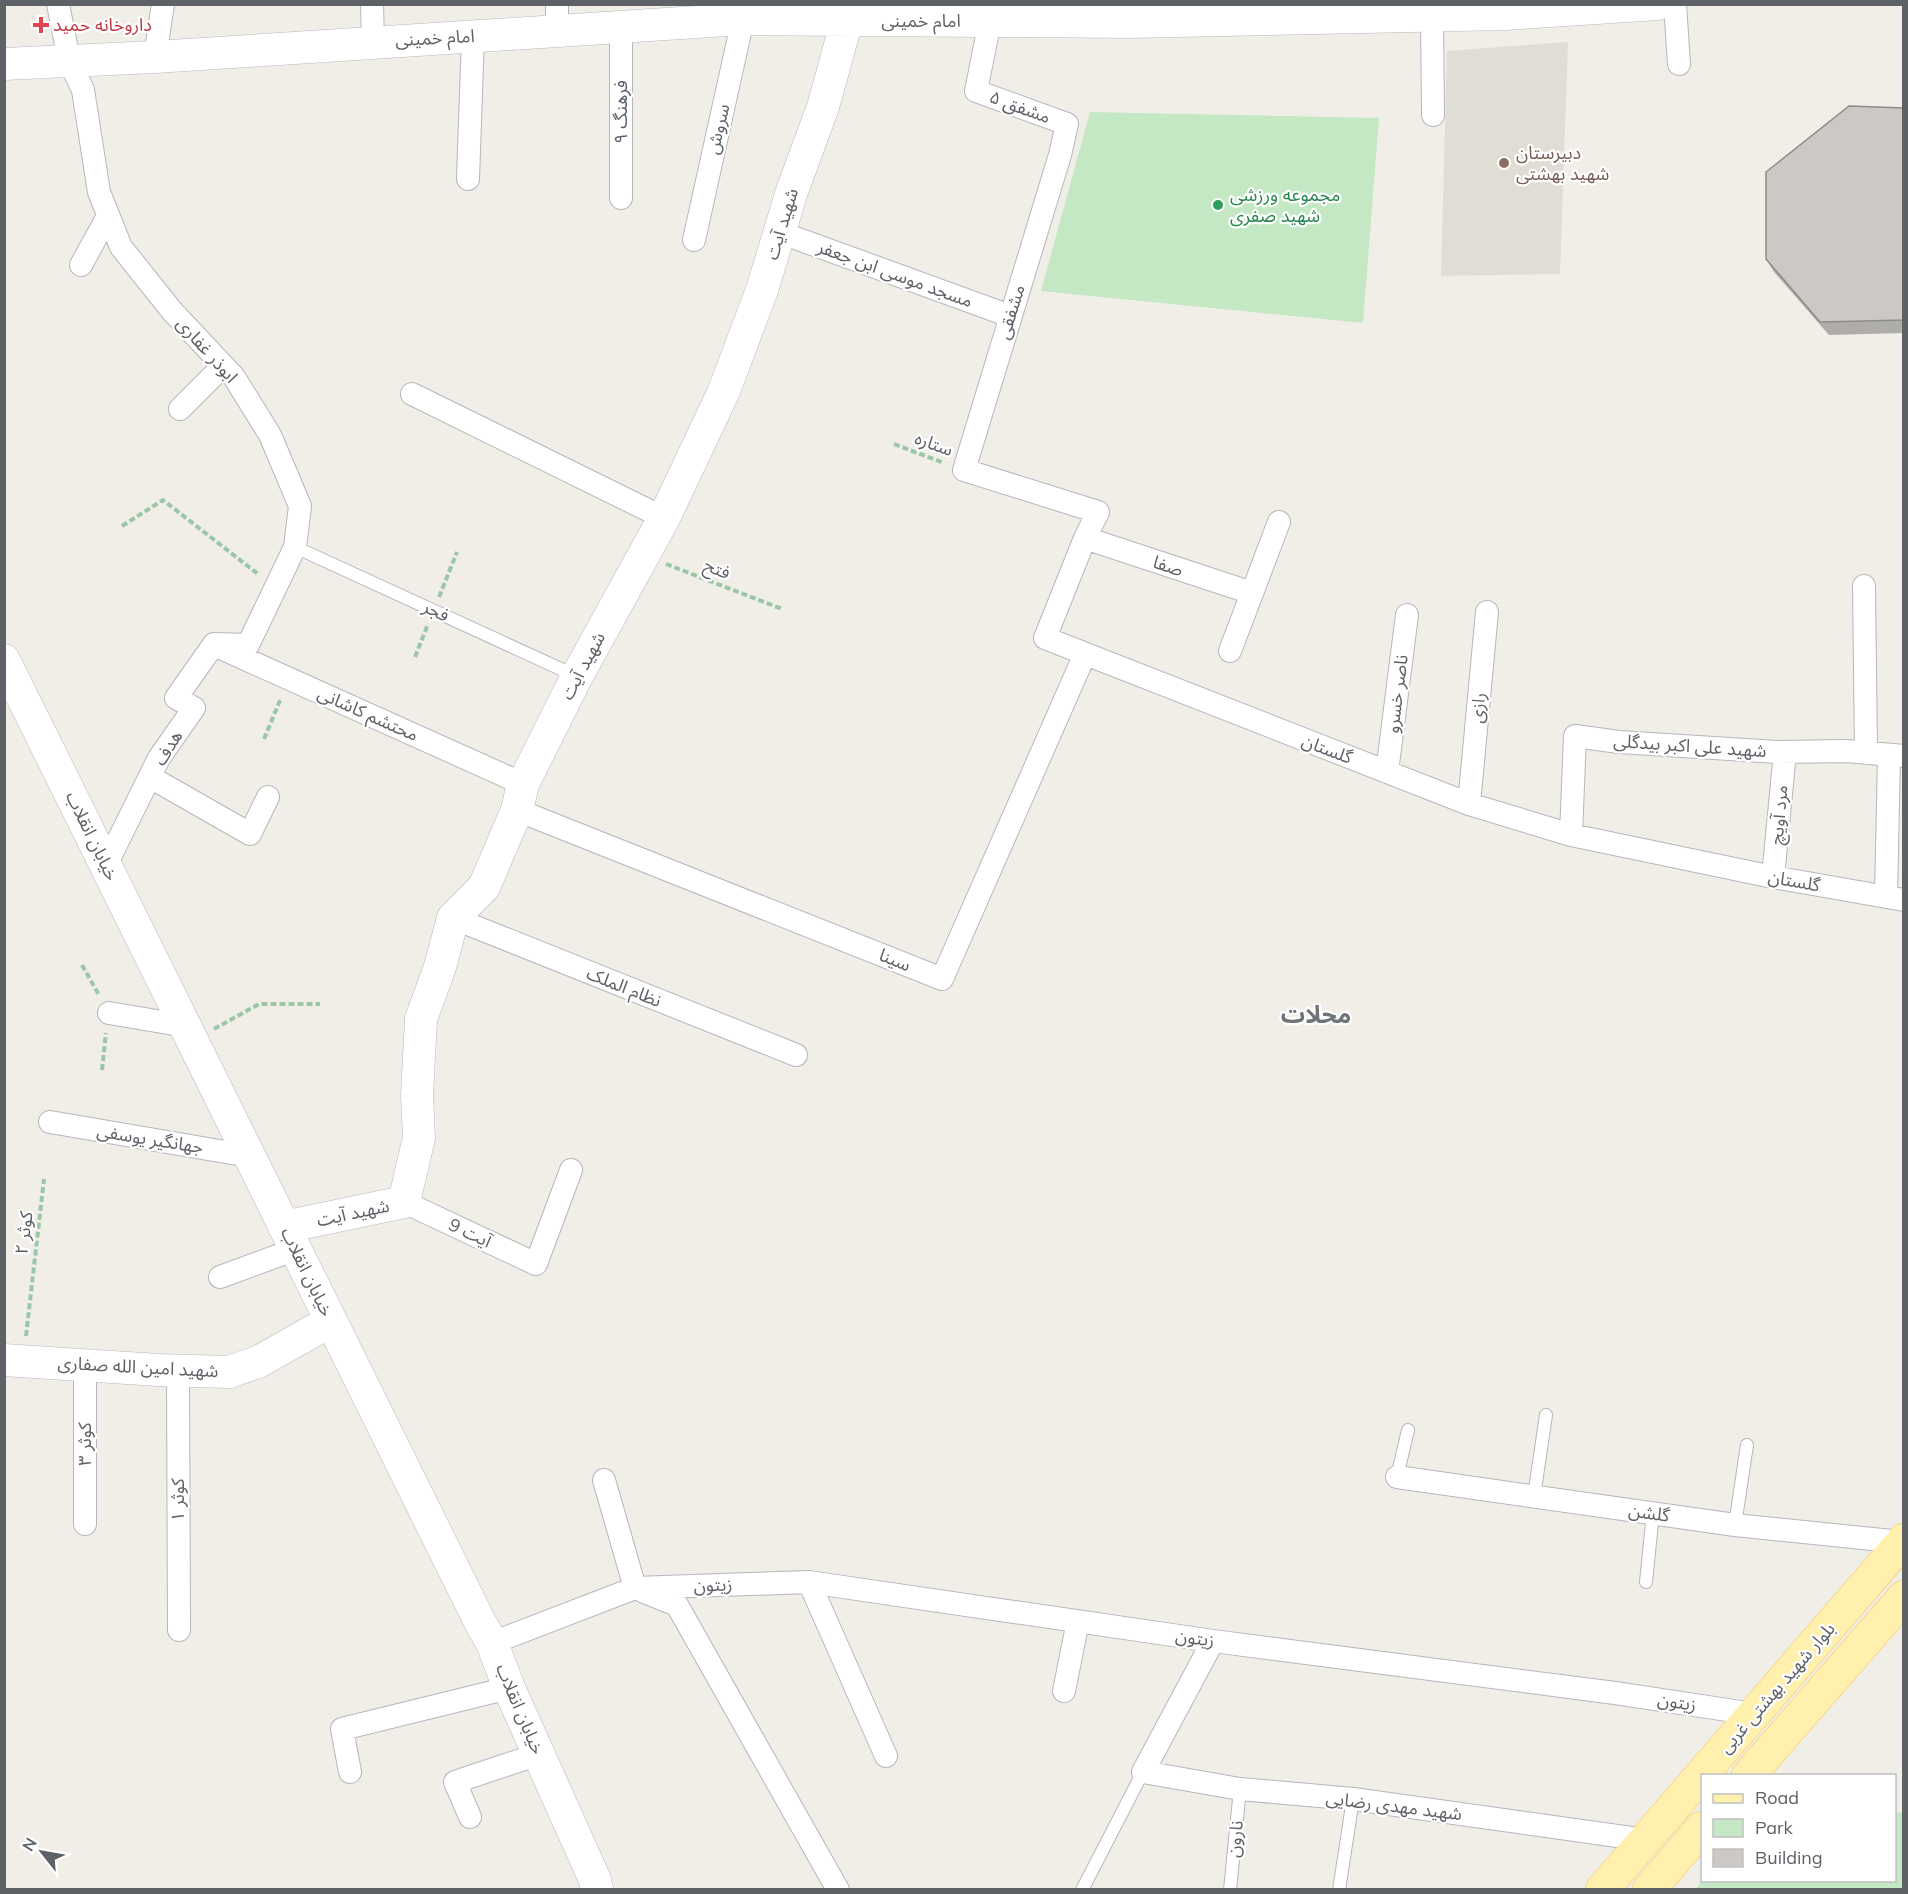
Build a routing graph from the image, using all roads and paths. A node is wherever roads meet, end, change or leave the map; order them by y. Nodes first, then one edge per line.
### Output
1 (58, 4) edge
2 (163, 4) edge
3 (372, 4) edge
4 (1675, 4) edge
5 (1639, 5) edge
6 (1443, 12) edge
7 (894, 13) edge
8 (557, 17) edge
9 (743, 19) junction
10 (846, 20) junction
11 (990, 21) junction
12 (621, 27) junction
13 (473, 36) junction
14 (373, 41) junction
15 (155, 57) junction
16 (69, 60) junction
17 (4, 64) edge
18 (1679, 64) dead end
19 (1433, 115) dead end
20 (1060, 155) joint
21 (468, 179) dead end
22 (621, 198) dead end
23 (108, 216) junction
24 (779, 232) junction
25 (694, 240) dead end
26 (81, 265) dead end
27 (1010, 316) junction
28 (223, 366) junction
29 (412, 394) dead end
30 (180, 409) dead end
31 (894, 444) dead end
32 (964, 470) junction
33 (664, 518) junction
34 (1279, 522) dead end
35 (122, 526) dead end
36 (1085, 538) junction
37 (295, 547) junction
38 (458, 552) dead end
39 (643, 555) junction
40 (1864, 586) dead end
41 (276, 587) junction
42 (1252, 593) junction
43 (782, 609) dead end
44 (434, 610) junction
45 (1487, 612) dead end
46 (1407, 615) dead end
47 (214, 644) junction
48 (1230, 651) dead end
49 (1085, 654) junction
50 (416, 657) dead end
51 (4, 660) edge
52 (577, 676) junction
53 (289, 678) junction
54 (264, 739) dead end
55 (1785, 752) junction
56 (1886, 754) edge
57 (1388, 772) junction
58 (150, 777) junction
59 (268, 797) dead end
60 (520, 797) junction
61 (1469, 804) junction
62 (1571, 835) junction
63 (106, 865) junction
64 (1773, 877) junction
65 (1895, 898) edge
66 (453, 918) junction
67 (320, 1005) dead end
68 (109, 1013) dead end
69 (189, 1034) junction
70 (795, 1055) dead end
71 (50, 1122) dead end
72 (249, 1156) junction
73 (571, 1170) dead end
74 (44, 1179) dead end
75 (404, 1202) junction
76 (290, 1238) junction
77 (219, 1277) dead end
78 (331, 1321) junction
79 (14, 1360) edge
80 (85, 1364) junction
81 (178, 1371) junction
82 (1546, 1415) dead end
83 (1408, 1430) dead end
84 (1748, 1444) dead end
85 (1397, 1477) joint
86 (604, 1480) dead end
87 (1534, 1496) junction
88 (1653, 1513) junction
89 (85, 1524) dead end
90 (1735, 1525) junction
91 (1903, 1541) edge
92 (809, 1582) junction
93 (1646, 1582) dead end
94 (635, 1588) junction
95 (1904, 1597) edge
96 (1078, 1621) junction
97 (179, 1630) dead end
98 (1213, 1641) junction
99 (492, 1643) junction
100 (509, 1688) junction
101 (1064, 1691) dead end
102 (1754, 1714) junction
103 (539, 1754) junction
104 (886, 1756) dead end
105 (350, 1772) dead end
106 (1143, 1772) junction
107 (1703, 1774) edge
108 (1750, 1774) edge
109 (1701, 1776) edge
110 (1240, 1789) junction
111 (1353, 1799) junction
112 (470, 1817) dead end
113 (1701, 1829) edge
114 (1646, 1840) junction
115 (589, 1886) edge
116 (838, 1890) edge
117 (1082, 1890) edge
118 (1230, 1890) edge
119 (1339, 1890) edge
120 (1602, 1890) edge
121 (1649, 1890) edge

1 - 16 street, ابوذر غفاری
2 - 15 street
3 - 14 street
4 - 18 street
5 - 6 main road, امام خمینی
6 - 11 main road, امام خمینی
6 - 19 street
7 - 10 main road, امام خمینی
7 - 11 main road, امام خمینی
8 - 12 main road, امام خمینی
8 - 13 main road, امام خمینی
9 - 10 main road, امام خمینی
9 - 12 main road, امام خمینی
9 - 25 street, سروش
10 - 24 main road, شهید آیت
11 - 20 street, مشفق ۵
12 - 22 street, فرهنگ ۹
13 - 14 main road, امام خمینی
13 - 21 street
14 - 15 main road, امام خمینی
15 - 16 main road, امام خمینی
16 - 17 main road, امام خمینی
16 - 23 street, ابوذر غفاری
20 - 27 street, مشفقی
23 - 26 street
23 - 28 street, ابوذر غفاری
24 - 27 street, مسجد موسی ابن جعفر
24 - 33 main road, شهید آیت
27 - 32 street, مشفقی
28 - 30 street
28 - 37 street, ابوذر غفاری
29 - 33 street
31 - 32 path, ستاره
32 - 36 street, گلستان
33 - 39 main road, شهید آیت
34 - 42 street
35 - 41 path
36 - 42 street, صفا
36 - 49 street, گلستان
37 - 41 street, ابوذر غفاری
37 - 44 lane, فجر
38 - 44 path
39 - 43 path, فتح
39 - 52 main road, شهید آیت
40 - 56 street, گلستان
41 - 47 street, ابوذر غفاری
42 - 48 street
44 - 50 path
44 - 52 lane, فجر
45 - 61 street, رازی
46 - 57 street, ناصر خسرو
47 - 53 street, محتشم کاشانی
47 - 58 street, هدف
49 - 57 street, گلستان
49 - 60 street, سینا
51 - 63 main road, خیابان انقلاب
52 - 60 main road, شهید آیت
53 - 54 path
53 - 60 street, محتشم کاشانی
55 - 56 street, شهید علی اکبر بیدگلی
55 - 62 street, شهید علی اکبر بیدگلی
55 - 64 street, مرد آویچ
56 - 65 street, گلستان
57 - 61 street, گلستان
58 - 59 street
58 - 63 street, هدف
60 - 66 main road, شهید آیت
61 - 62 street, گلستان
62 - 64 street, گلستان
63 - 69 main road, خیابان انقلاب
64 - 65 street, گلستان
66 - 70 street, نظام الملک
66 - 75 main road, شهید آیت
67 - 69 path
68 - 69 street
69 - 72 main road, خیابان انقلاب
71 - 72 street, جهانگیر یوسفی
72 - 76 main road, خیابان انقلاب
73 - 75 street, آیت 9
74 - 79 path, کوثر ۲
75 - 76 main road, شهید آیت
76 - 77 street
76 - 78 main road, خیابان انقلاب
78 - 81 main road, شهید امین الله صفاری
78 - 99 main road, خیابان انقلاب
79 - 80 main road, شهید امین الله صفاری
80 - 81 main road, شهید امین الله صفاری
80 - 89 street, کوثر ۳
81 - 97 street, کوثر ۱
82 - 87 lane
83 - 85 lane
84 - 90 lane
85 - 87 street, گلشن
86 - 94 street
87 - 88 street, گلشن
88 - 90 street, گلشن
88 - 93 lane
90 - 91 street, گلشن
91 - 102 main road, بلوار شهید بهشتی غربی
92 - 94 street, زیتون
92 - 96 street, زیتون
92 - 104 street
94 - 99 street, زیتون
94 - 116 street
95 - 108 main road, بلوار شهید بهشتی غربی
96 - 98 street, زیتون
96 - 101 street
98 - 102 street, زیتون
98 - 106 street
99 - 100 main road, خیابان انقلاب
100 - 103 main road, خیابان انقلاب
100 - 105 street
102 - 107 main road, بلوار شهید بهشتی غربی
103 - 112 street
103 - 115 main road, خیابان انقلاب
106 - 110 street, شهید مهدی رضایی
106 - 117 lane
109 - 114 main road, بلوار شهید بهشتی غربی
110 - 111 street, شهید مهدی رضایی
110 - 118 lane, نارون
111 - 114 street, شهید مهدی رضایی
111 - 119 lane
113 - 121 main road
114 - 120 main road, بلوار شهید بهشتی غربی

